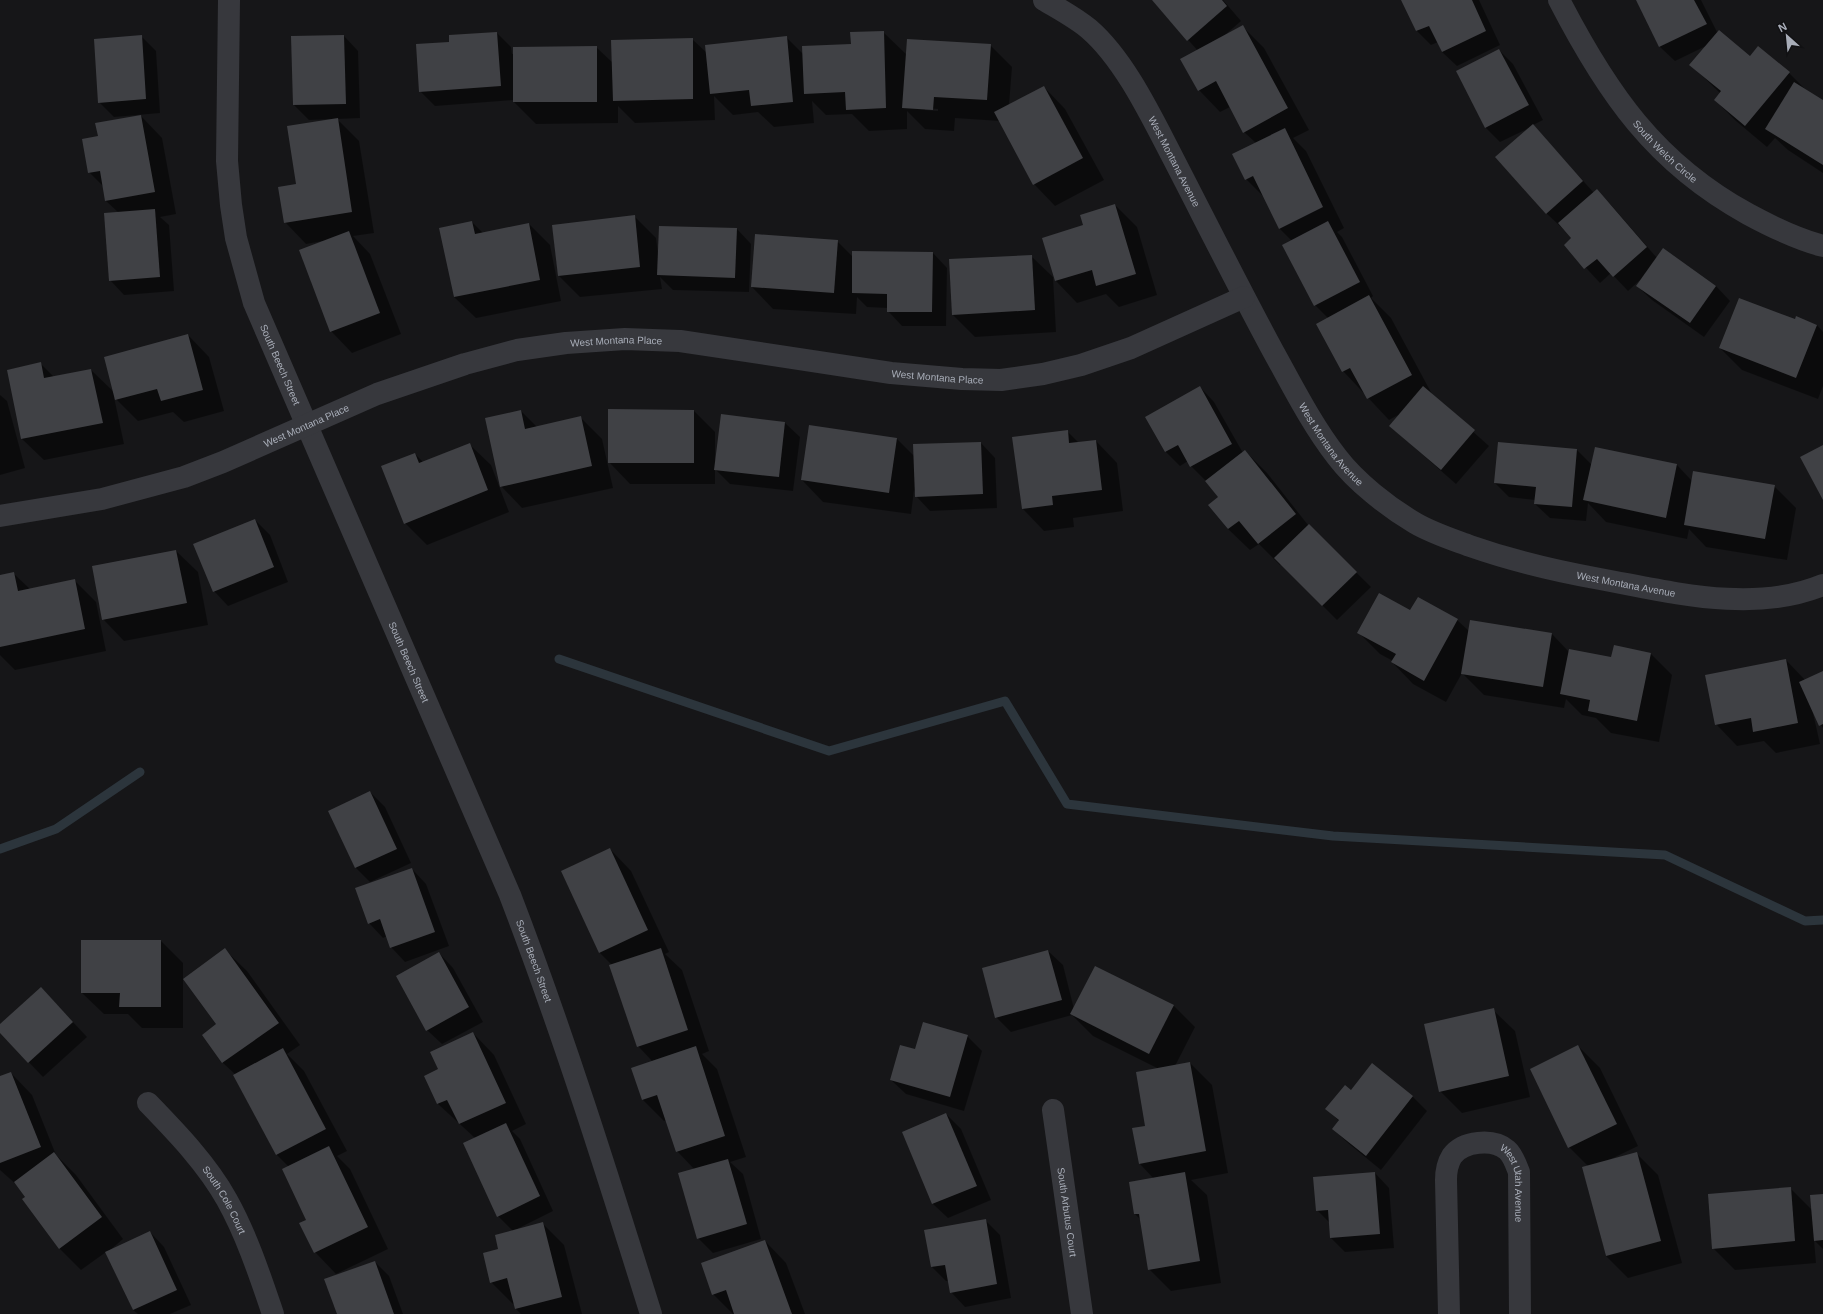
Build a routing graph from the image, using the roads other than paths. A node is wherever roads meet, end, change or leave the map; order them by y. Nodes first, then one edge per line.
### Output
1 (229, 0) edge
2 (1044, 0) edge
3 (1559, 0) edge
4 (1823, 246) edge
5 (1244, 297) junction
6 (307, 425) junction
7 (0, 516) edge
8 (1823, 585) edge
9 (148, 1103) dead end
10 (1053, 1110) dead end
11 (273, 1314) edge
12 (651, 1314) edge
13 (1082, 1314) edge
14 (1449, 1314) edge
15 (1520, 1314) edge

1 - 6 street, South Beech Street
2 - 5 street, West Montana Avenue
3 - 4 street, South Welch Circle
5 - 6 street, West Montana Place
5 - 8 street, West Montana Avenue
6 - 7 street, West Montana Place
6 - 12 street, South Beech Street
9 - 11 street, South Cole Court
10 - 13 street, South Arbutus Court
14 - 15 street, West Utah Avenue

